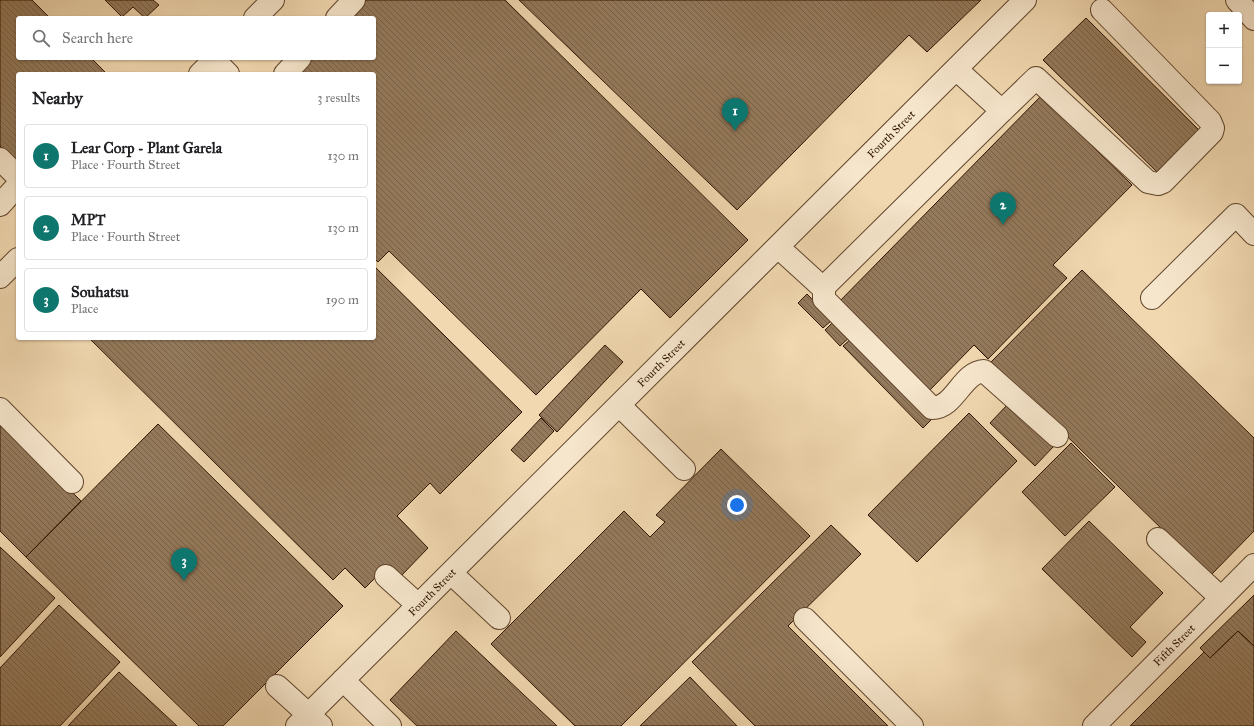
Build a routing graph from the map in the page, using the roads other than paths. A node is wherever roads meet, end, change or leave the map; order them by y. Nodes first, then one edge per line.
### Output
1 (273, 0) edge
2 (354, 0) edge
3 (1025, 0) edge
4 (1237, 0) edge
5 (1102, 10) dead end
6 (257, 16) edge
7 (339, 16) edge
8 (1254, 19) edge
9 (298, 60) edge
10 (956, 69) junction
11 (287, 72) edge
12 (1002, 111) junction
13 (0, 159) edge
14 (16, 175) edge
15 (16, 187) edge
16 (0, 205) edge
17 (1254, 234) edge
18 (778, 247) junction
19 (16, 261) edge
20 (0, 277) edge
21 (824, 289) junction
22 (1152, 298) dead end
23 (619, 405) junction
24 (0, 409) edge
25 (1057, 436) dead end
26 (684, 469) dead end
27 (72, 482) dead end
28 (1158, 539) dead end
29 (1254, 565) edge
30 (451, 573) junction
31 (386, 576) dead end
32 (1221, 598) junction
33 (418, 605) junction
34 (499, 618) dead end
35 (805, 619) dead end
36 (343, 680) junction
37 (277, 686) dead end
38 (309, 722) edge
39 (390, 726) edge
40 (912, 726) edge
41 (1094, 726) edge

1 - 6 street
2 - 7 street
3 - 10 street, Fourth Street
4 - 8 street
5 - 12 street
9 - 11 street
10 - 12 street
10 - 18 street, Fourth Street
12 - 21 street
13 - 14 street
15 - 16 street
17 - 22 street
18 - 21 street
18 - 23 street, Fourth Street
19 - 20 street
21 - 25 street
23 - 26 street
23 - 30 street, Fourth Street
24 - 27 street
28 - 32 street
29 - 32 street, Fifth Street
30 - 33 street, Fourth Street
30 - 34 street
31 - 33 street
32 - 41 street, Fifth Street
33 - 36 street, Fourth Street
35 - 40 street
36 - 38 street, Fourth Street
36 - 39 street
37 - 38 street

